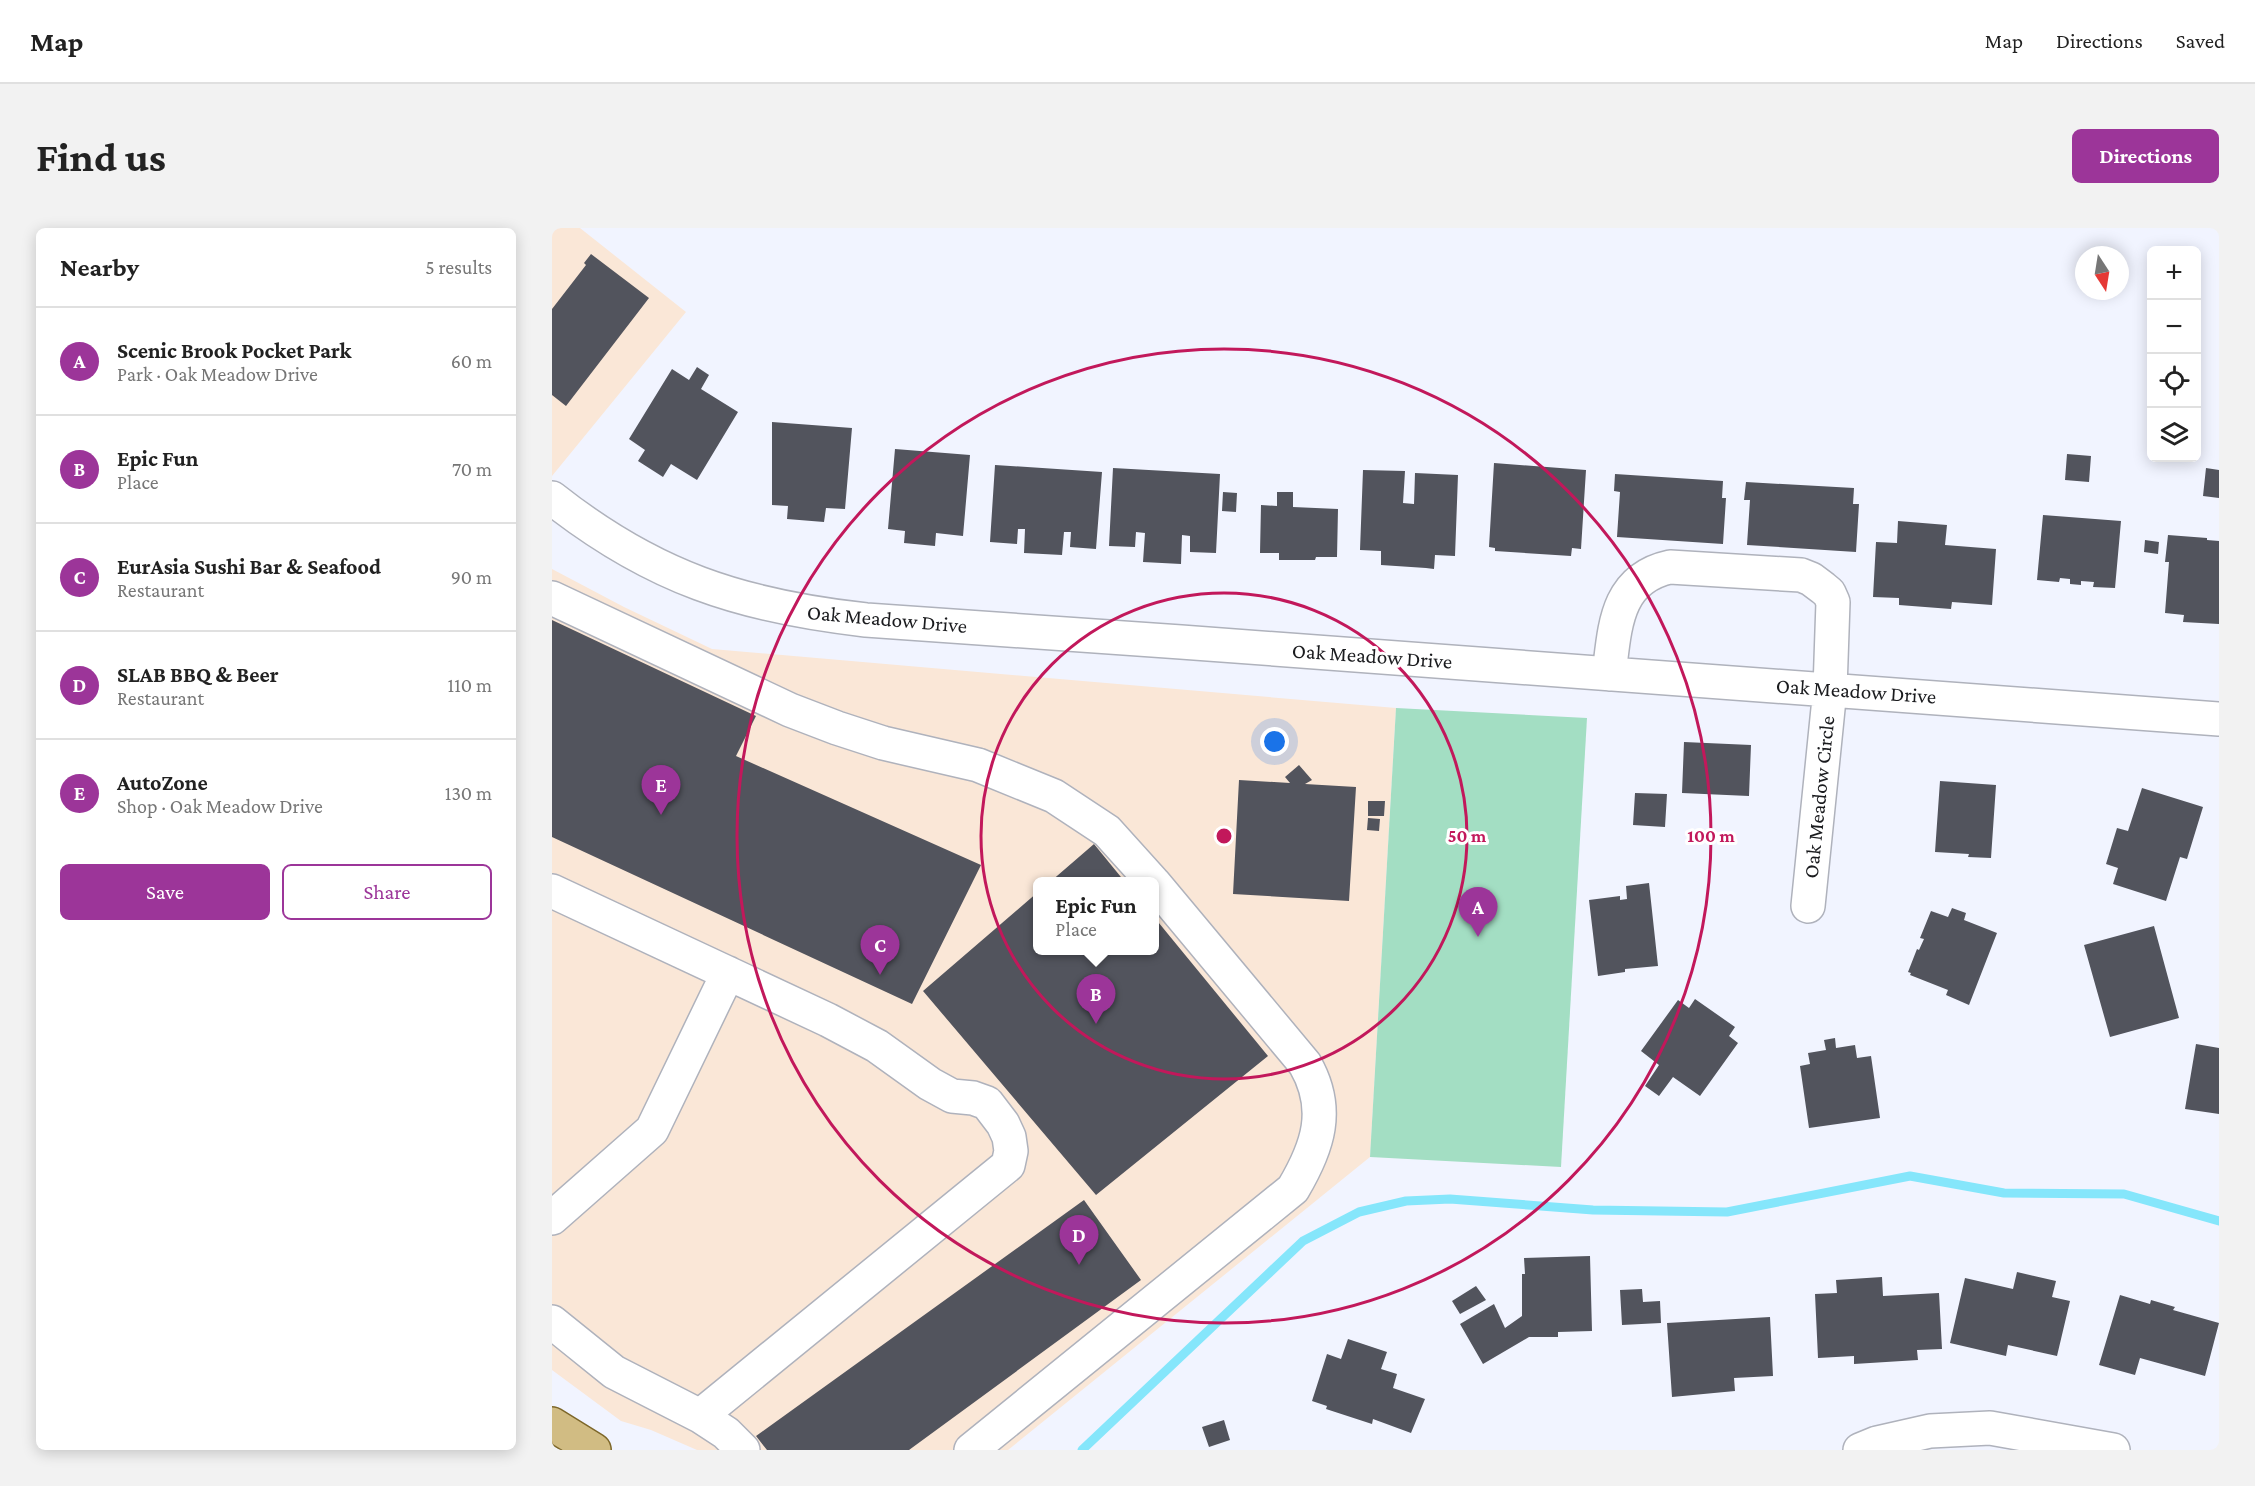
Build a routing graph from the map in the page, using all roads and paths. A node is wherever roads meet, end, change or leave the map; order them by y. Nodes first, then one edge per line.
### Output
1 (552, 498) edge
2 (552, 598) edge
3 (1609, 674) junction
4 (1830, 689) junction
5 (2219, 719) edge
6 (1149, 877) edge
7 (1159, 888) edge
8 (552, 891) edge
9 (1808, 906) dead end
10 (728, 973) junction
11 (552, 1218) edge
12 (552, 1322) edge
13 (700, 1416) junction
14 (552, 1424) edge
15 (594, 1450) edge
16 (743, 1450) edge
17 (971, 1450) edge
18 (1860, 1450) edge
19 (2113, 1450) edge

1 - 3 street, Oak Meadow Drive
2 - 6 street
3 - 4 street, Oak Meadow Drive
3 - 4 street, Oak Meadow Circle
4 - 5 street, Oak Meadow Drive
4 - 9 street, Oak Meadow Circle
7 - 17 street
8 - 10 street
10 - 11 street
10 - 13 street
12 - 13 street
13 - 16 street
14 - 15 main road
18 - 19 street

